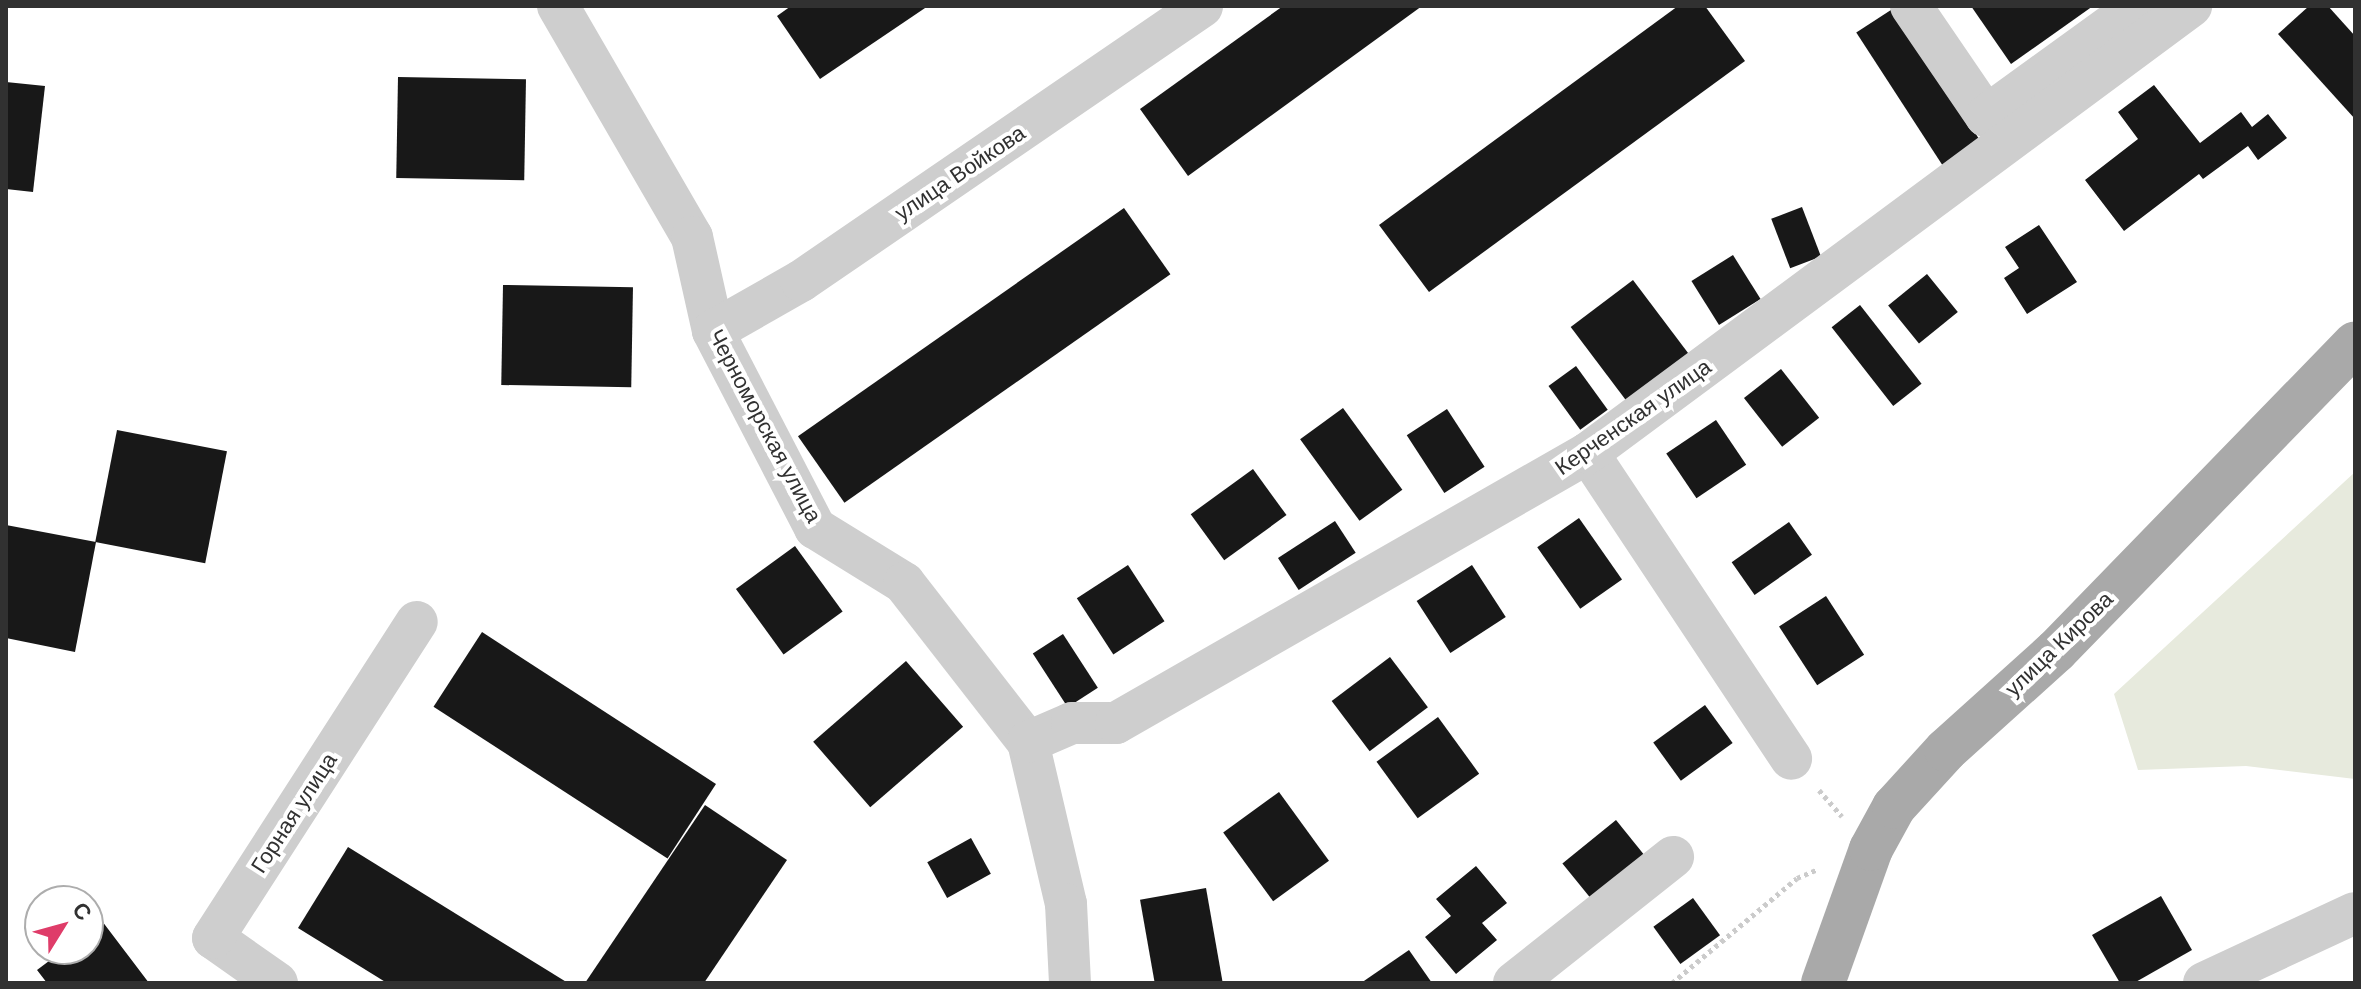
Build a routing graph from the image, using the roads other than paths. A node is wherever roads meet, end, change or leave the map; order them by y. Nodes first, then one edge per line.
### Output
1 (558, 6) edge
2 (1202, 6) edge
3 (1911, 6) edge
4 (2138, 6) edge
5 (2191, 6) edge
6 (713, 331) junction
7 (2355, 343) edge
8 (1588, 453) junction
9 (417, 622) dead end
10 (1028, 742) junction
11 (1791, 759) road end
12 (1673, 857) dead end
13 (2355, 913) edge
14 (277, 983) edge
15 (1070, 983) edge
16 (1514, 983) edge
17 (1823, 983) edge
18 (2204, 983) edge

1 - 6 street, Черноморская улица
2 - 6 street, улица Войкова
3 - 4 street
5 - 8 street, Керченская улица
6 - 10 street, Черноморская улица
7 - 17 main road, улица Кирова
8 - 10 street, Керченская улица
8 - 11 street
9 - 14 street, Горная улица
10 - 15 street, Черноморская улица
12 - 16 street
13 - 18 street

